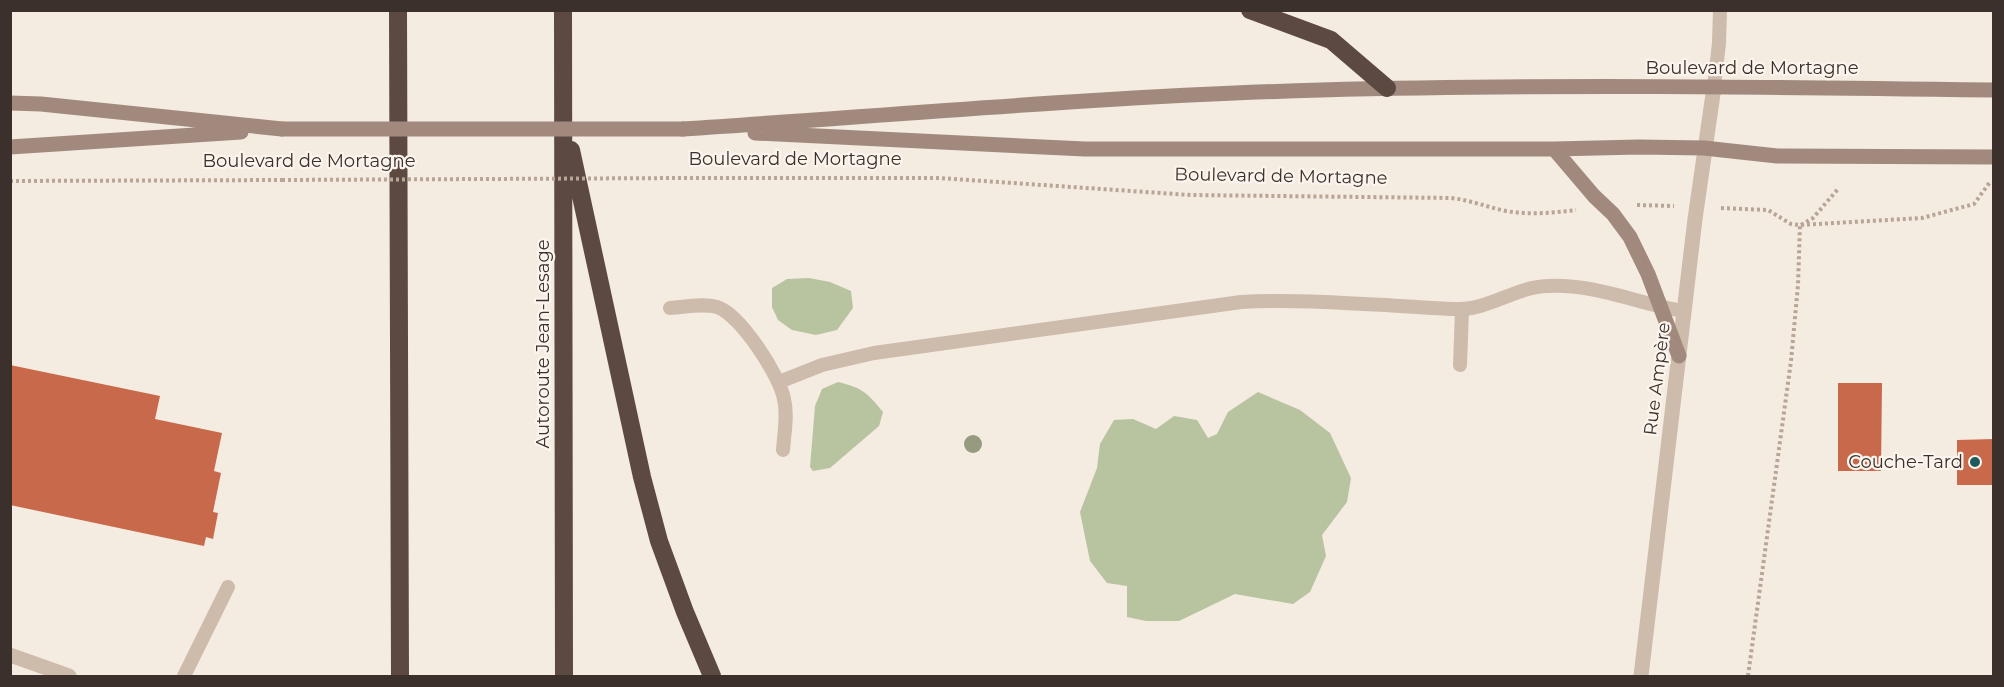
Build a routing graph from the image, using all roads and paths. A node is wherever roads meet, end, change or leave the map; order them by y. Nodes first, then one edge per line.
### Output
1 (386, 10) edge
2 (398, 10) edge
3 (563, 10) edge
4 (1250, 10) edge
5 (1720, 10) edge
6 (398, 71) junction
7 (1714, 87) junction
8 (1387, 88) junction
9 (1994, 90) edge
10 (10, 103) edge
11 (563, 113) junction
12 (282, 129) junction
13 (683, 129) junction
14 (10, 147) edge
15 (1704, 148) junction
16 (1554, 149) junction
17 (1994, 157) edge
18 (1994, 176) edge
19 (10, 181) edge
20 (1838, 189) dead end
21 (1633, 204) dead end
22 (1653, 206) dead end
23 (1576, 210) dead end
24 (1778, 214) dead end
25 (1800, 225) junction
26 (670, 308) dead end
27 (1661, 308) junction
28 (1462, 309) junction
29 (1684, 311) junction
30 (1679, 356) junction
31 (1460, 365) dead end
32 (779, 382) junction
33 (783, 450) dead end
34 (228, 587) dead end
35 (10, 655) edge
36 (69, 676) edge
37 (184, 676) edge
38 (399, 676) edge
39 (564, 676) edge
40 (712, 676) edge
41 (1641, 676) edge
42 (1748, 676) edge

1 - 6 highway
2 - 6 highway
3 - 11 highway, Autoroute Jean-Lesage
4 - 8 highway
5 - 7 lane
6 - 38 highway
7 - 8 main road, Boulevard de Mortagne
7 - 9 main road, Boulevard de Mortagne
7 - 15 street, Rue Ampère
8 - 13 main road, Boulevard de Mortagne
10 - 12 main road, Boulevard de Mortagne
11 - 39 highway, Autoroute Jean-Lesage
11 - 40 highway
12 - 13 main road, Boulevard de Mortagne, bridge
12 - 14 main road, Boulevard de Mortagne
13 - 16 main road, Boulevard de Mortagne
15 - 16 main road, Boulevard de Mortagne
15 - 17 main road, Boulevard de Mortagne
15 - 29 street, Rue Ampère
16 - 27 main road
18 - 25 path
19 - 23 path, Boulevard de Mortagne, bridge
20 - 25 path
21 - 22 path
24 - 25 path
25 - 42 path
26 - 32 lane
27 - 28 lane
27 - 29 lane
27 - 30 main road
28 - 31 lane
28 - 32 lane
29 - 30 street, Rue Ampère
30 - 41 street, Rue Ampère
32 - 33 lane
34 - 37 lane
35 - 36 street

